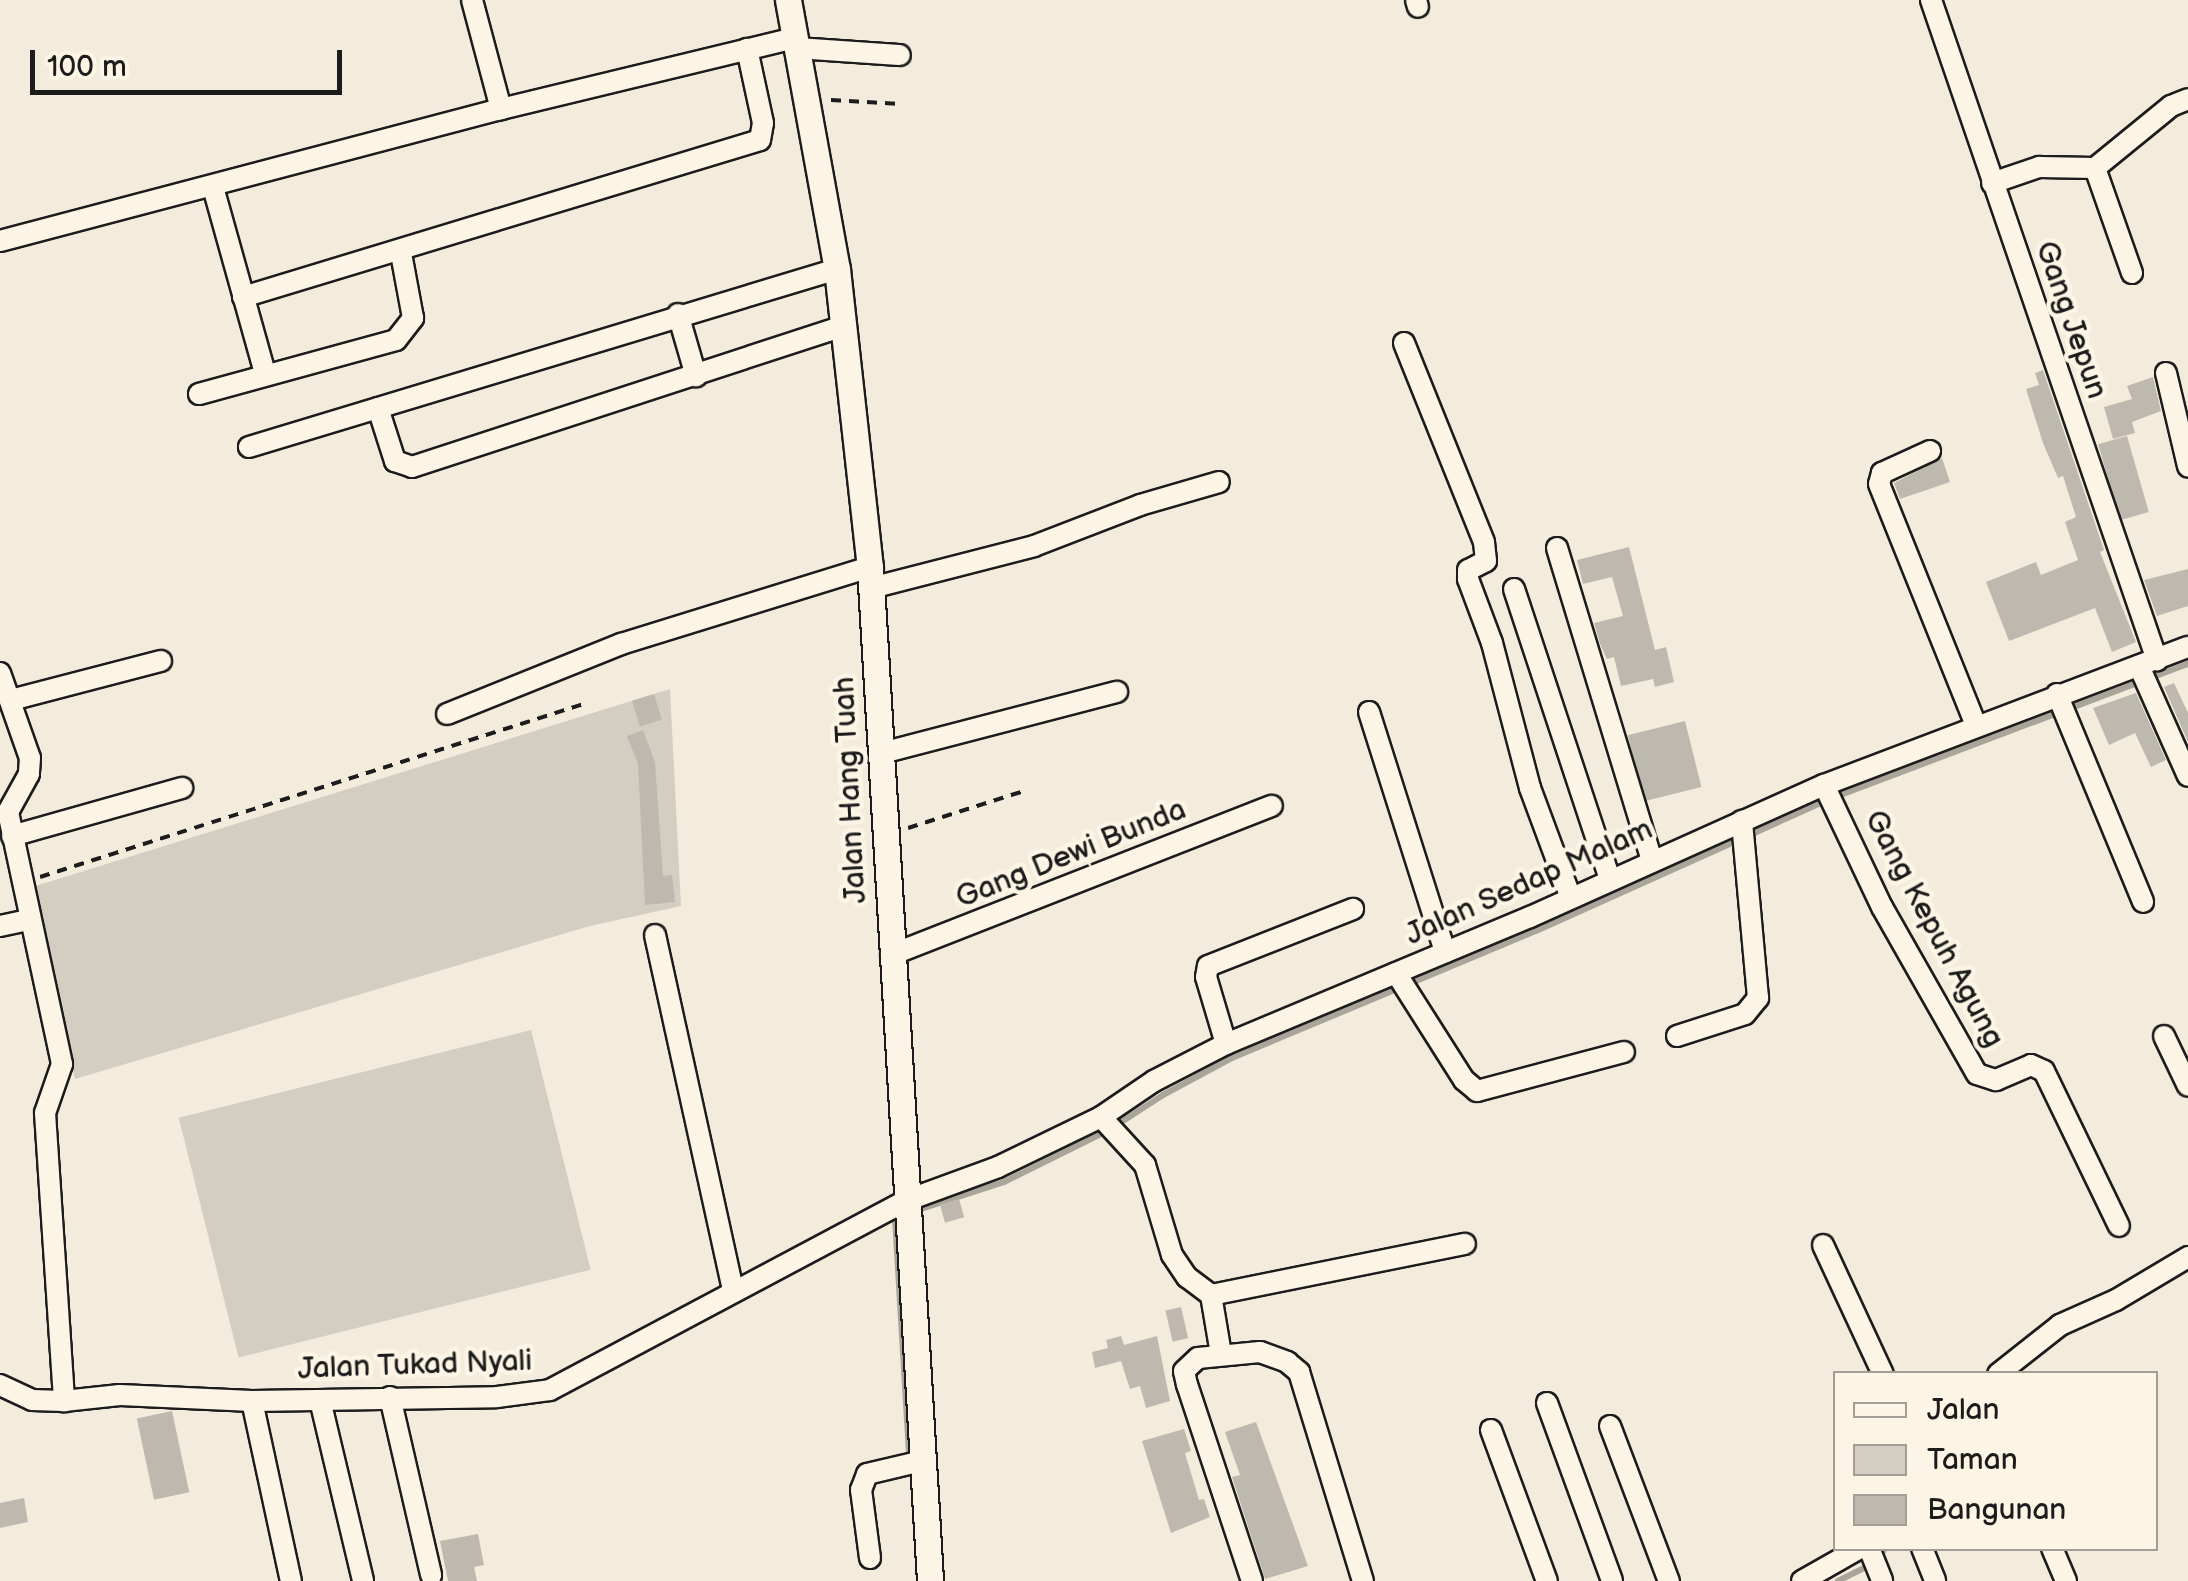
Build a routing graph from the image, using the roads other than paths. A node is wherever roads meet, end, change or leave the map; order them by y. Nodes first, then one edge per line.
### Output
1 (472, 0) edge
2 (788, 0) edge
3 (1932, 0) edge
4 (795, 43) junction
5 (747, 50) junction
6 (900, 55) dead end
7 (2188, 99) edge
8 (501, 109) junction
9 (2095, 168) junction
10 (1992, 183) junction
11 (213, 186) junction
12 (0, 241) edge
13 (401, 252) junction
14 (836, 269) junction
15 (2132, 273) dead end
16 (243, 298) junction
17 (678, 314) junction
18 (840, 327) junction
19 (1404, 343) dead end
20 (265, 372) junction
21 (2166, 373) dead end
22 (696, 376) junction
23 (198, 394) dead end
24 (378, 408) junction
25 (250, 446) dead end
26 (1930, 450) dead end
27 (2188, 466) edge
28 (1220, 482) dead end
29 (1558, 548) dead end
30 (870, 577) junction
31 (1514, 589) dead end
32 (2188, 647) edge
33 (162, 661) dead end
34 (2147, 671) junction
35 (0, 674) edge
36 (1117, 692) dead end
37 (10, 700) junction
38 (2062, 707) junction
39 (1369, 712) dead end
40 (447, 714) dead end
41 (1976, 725) junction
42 (882, 753) junction
43 (2188, 776) edge
44 (182, 788) dead end
45 (1829, 795) junction
46 (1272, 806) dead end
47 (1743, 826) junction
48 (12, 836) junction
49 (1652, 861) junction
50 (1610, 880) junction
51 (1571, 898) junction
52 (2143, 902) dead end
53 (1353, 909) dead end
54 (29, 920) junction
55 (0, 926) edge
56 (655, 935) dead end
57 (1445, 952) junction
58 (891, 955) junction
59 (1402, 983) junction
60 (1677, 1036) dead end
61 (2164, 1036) dead end
62 (1226, 1044) junction
63 (1624, 1052) dead end
64 (2188, 1086) edge
65 (1108, 1123) junction
66 (908, 1200) junction
67 (2119, 1226) dead end
68 (1465, 1244) dead end
69 (1823, 1245) dead end
70 (2188, 1257) edge
71 (733, 1290) junction
72 (1210, 1295) junction
73 (1221, 1354) junction
74 (1883, 1371) edge
75 (2002, 1371) edge
76 (0, 1385) edge
77 (390, 1397) junction
78 (320, 1400) junction
79 (64, 1401) junction
80 (252, 1401) junction
81 (1547, 1403) dead end
82 (1610, 1426) dead end
83 (1490, 1430) dead end
84 (922, 1461) junction
85 (1923, 1551) edge
86 (2053, 1551) edge
87 (870, 1558) dead end
88 (1872, 1561) edge
89 (430, 1574) dead end
90 (291, 1581) edge
91 (364, 1581) edge
92 (930, 1581) edge
93 (1252, 1581) edge
94 (1363, 1581) edge
95 (1547, 1581) edge
96 (1612, 1581) edge
97 (1669, 1581) edge
98 (1802, 1581) edge
99 (1936, 1581) edge
100 (2066, 1581) edge

1 - 8 street
2 - 4 main road, Jalan Hang Tuah
3 - 10 street, Gang Jepun
4 - 5 street
4 - 6 street
4 - 14 main road, Jalan Hang Tuah
5 - 8 street
5 - 13 street
7 - 9 street
8 - 11 street
9 - 10 street
9 - 15 street
10 - 34 street, Gang Jepun
11 - 12 street
11 - 16 street
13 - 16 street
13 - 20 street
14 - 17 street
14 - 18 main road, Jalan Hang Tuah
16 - 20 street
17 - 22 street
17 - 24 street
18 - 22 street
18 - 30 main road, Jalan Hang Tuah
19 - 51 street
20 - 23 street
21 - 27 street
22 - 24 street
24 - 25 street
26 - 41 street
28 - 30 street
29 - 49 street
30 - 40 street
30 - 42 main road, Jalan Hang Tuah
31 - 50 street
32 - 34 street, Jalan Sedap Malam
33 - 37 street
34 - 38 street, Jalan Sedap Malam
34 - 43 street, Gang Jepun
35 - 37 street
36 - 42 street
37 - 48 street
38 - 41 street, Jalan Sedap Malam
38 - 52 street
39 - 57 street
41 - 45 street, Jalan Sedap Malam
42 - 58 main road, Jalan Hang Tuah
44 - 48 street
45 - 47 street, Jalan Sedap Malam
45 - 67 street, Gang Kepuh Agung
46 - 58 street, Gang Dewi Bunda
47 - 49 street, Jalan Sedap Malam
47 - 60 street
48 - 54 street
49 - 50 street, Jalan Sedap Malam
50 - 51 street, Jalan Sedap Malam
51 - 57 street, Jalan Sedap Malam
53 - 62 street
54 - 55 street
54 - 79 street
56 - 71 street
57 - 59 street, Jalan Sedap Malam
58 - 66 main road, Jalan Hang Tuah
59 - 62 street, Jalan Sedap Malam
59 - 63 street
61 - 64 street
62 - 65 street, Jalan Sedap Malam
65 - 66 street, Jalan Sedap Malam
65 - 72 street
66 - 71 street, Jalan Tukad Nyali
66 - 84 main road, Jalan Hang Tuah
68 - 72 street
69 - 74 street
70 - 75 street
71 - 77 street, Jalan Tukad Nyali
72 - 73 street
73 - 93 street
73 - 94 street
76 - 79 street, Jalan Tukad Nyali
77 - 78 street, Jalan Tukad Nyali
77 - 89 street
78 - 80 street, Jalan Tukad Nyali
78 - 91 street
79 - 80 street, Jalan Tukad Nyali
80 - 90 street
81 - 96 street
82 - 97 street
83 - 95 street
84 - 87 street
84 - 92 main road, Jalan Hang Tuah
85 - 99 street
86 - 100 street
88 - 98 street

